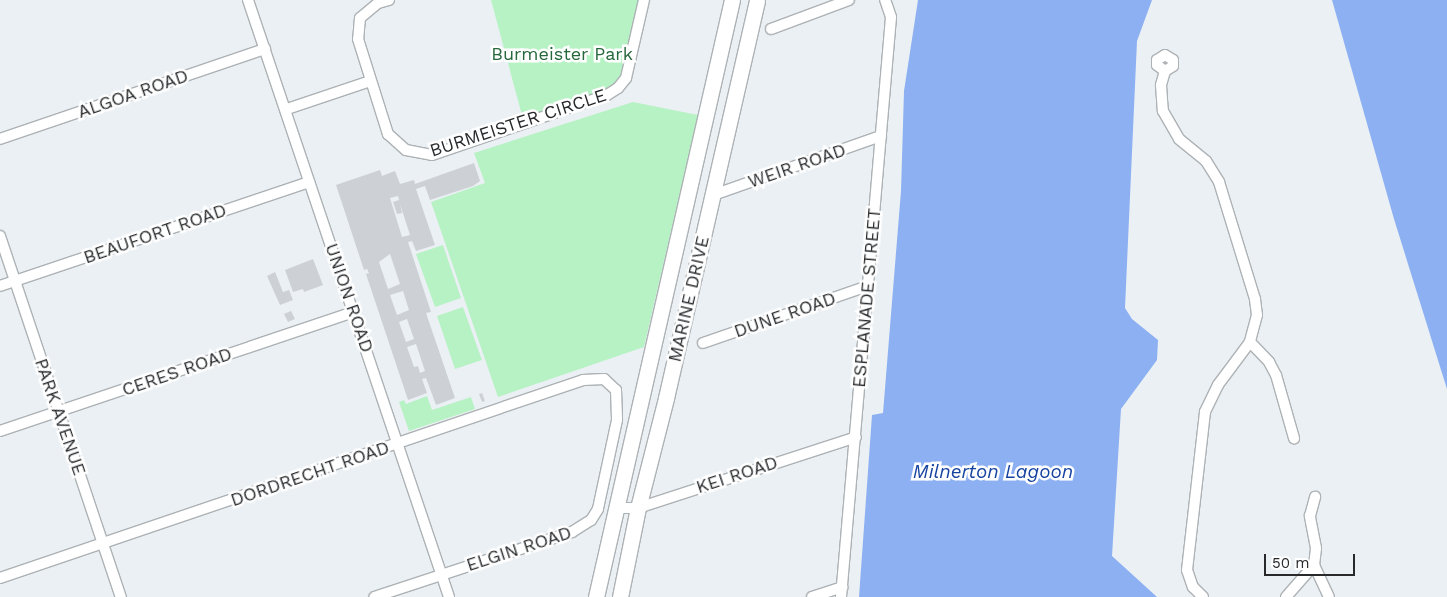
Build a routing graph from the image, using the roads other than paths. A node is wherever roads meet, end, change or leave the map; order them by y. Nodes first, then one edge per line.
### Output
1 (248, 0) edge
2 (389, 0) edge
3 (644, 0) edge
4 (732, 0) edge
5 (757, 0) edge
6 (849, 0) edge
7 (886, 0) edge
8 (771, 29) dead end
9 (265, 49) junction
10 (1165, 71) dead end
11 (370, 81) junction
12 (287, 108) junction
13 (882, 136) junction
14 (0, 139) edge
15 (309, 182) junction
16 (713, 195) junction
17 (0, 236) edge
18 (15, 281) junction
19 (0, 286) edge
20 (868, 286) junction
21 (354, 312) junction
22 (1250, 342) junction
23 (703, 343) dead end
24 (616, 390) joint
25 (58, 412) junction
26 (0, 431) edge
27 (856, 436) junction
28 (1294, 438) dead end
29 (398, 444) junction
30 (1316, 497) dead end
31 (617, 508) junction
32 (638, 508) junction
33 (103, 543) junction
34 (1314, 565) junction
35 (442, 575) junction
36 (0, 578) edge
37 (842, 592) edge
38 (121, 597) edge
39 (374, 597) edge
40 (449, 597) edge
41 (596, 597) edge
42 (620, 597) edge
43 (812, 597) edge
44 (1203, 597) edge
45 (1286, 597) edge
46 (1329, 597) edge

1 - 9 street, UNION ROAD
2 - 11 street, BURMEISTER CIRCLE
3 - 11 street, BURMEISTER CIRCLE
4 - 31 main road, MARINE DRIVE
5 - 16 main road, MARINE DRIVE
6 - 8 street
7 - 13 street, ESPLANADE STREET
9 - 12 street, UNION ROAD
9 - 14 street, ALGOA ROAD
10 - 22 street
11 - 12 street
12 - 15 street, UNION ROAD
13 - 16 street, WEIR ROAD
13 - 20 street, ESPLANADE STREET
15 - 18 street, BEAUFORT ROAD
15 - 21 street, UNION ROAD
16 - 32 main road, MARINE DRIVE
17 - 18 street, PARK AVENUE
18 - 19 street, BEAUFORT ROAD
18 - 25 street, PARK AVENUE
20 - 23 street, DUNE ROAD
20 - 27 street, ESPLANADE STREET
21 - 25 street, CERES ROAD
21 - 29 street, UNION ROAD
22 - 28 street
22 - 44 street
24 - 29 street, DORDRECHT ROAD
24 - 35 street, ELGIN ROAD
25 - 26 street, CERES ROAD
25 - 33 street, PARK AVENUE
27 - 32 street, KEI ROAD
27 - 37 street, ESPLANADE STREET
29 - 33 street, DORDRECHT ROAD
29 - 35 street, UNION ROAD
30 - 34 street
31 - 32 street, KEI ROAD
31 - 41 main road, MARINE DRIVE
32 - 42 main road, MARINE DRIVE
33 - 36 street, DORDRECHT ROAD
33 - 38 street, PARK AVENUE
34 - 45 street
34 - 46 street
35 - 39 street, ELGIN ROAD
35 - 40 street, UNION ROAD
37 - 43 street

